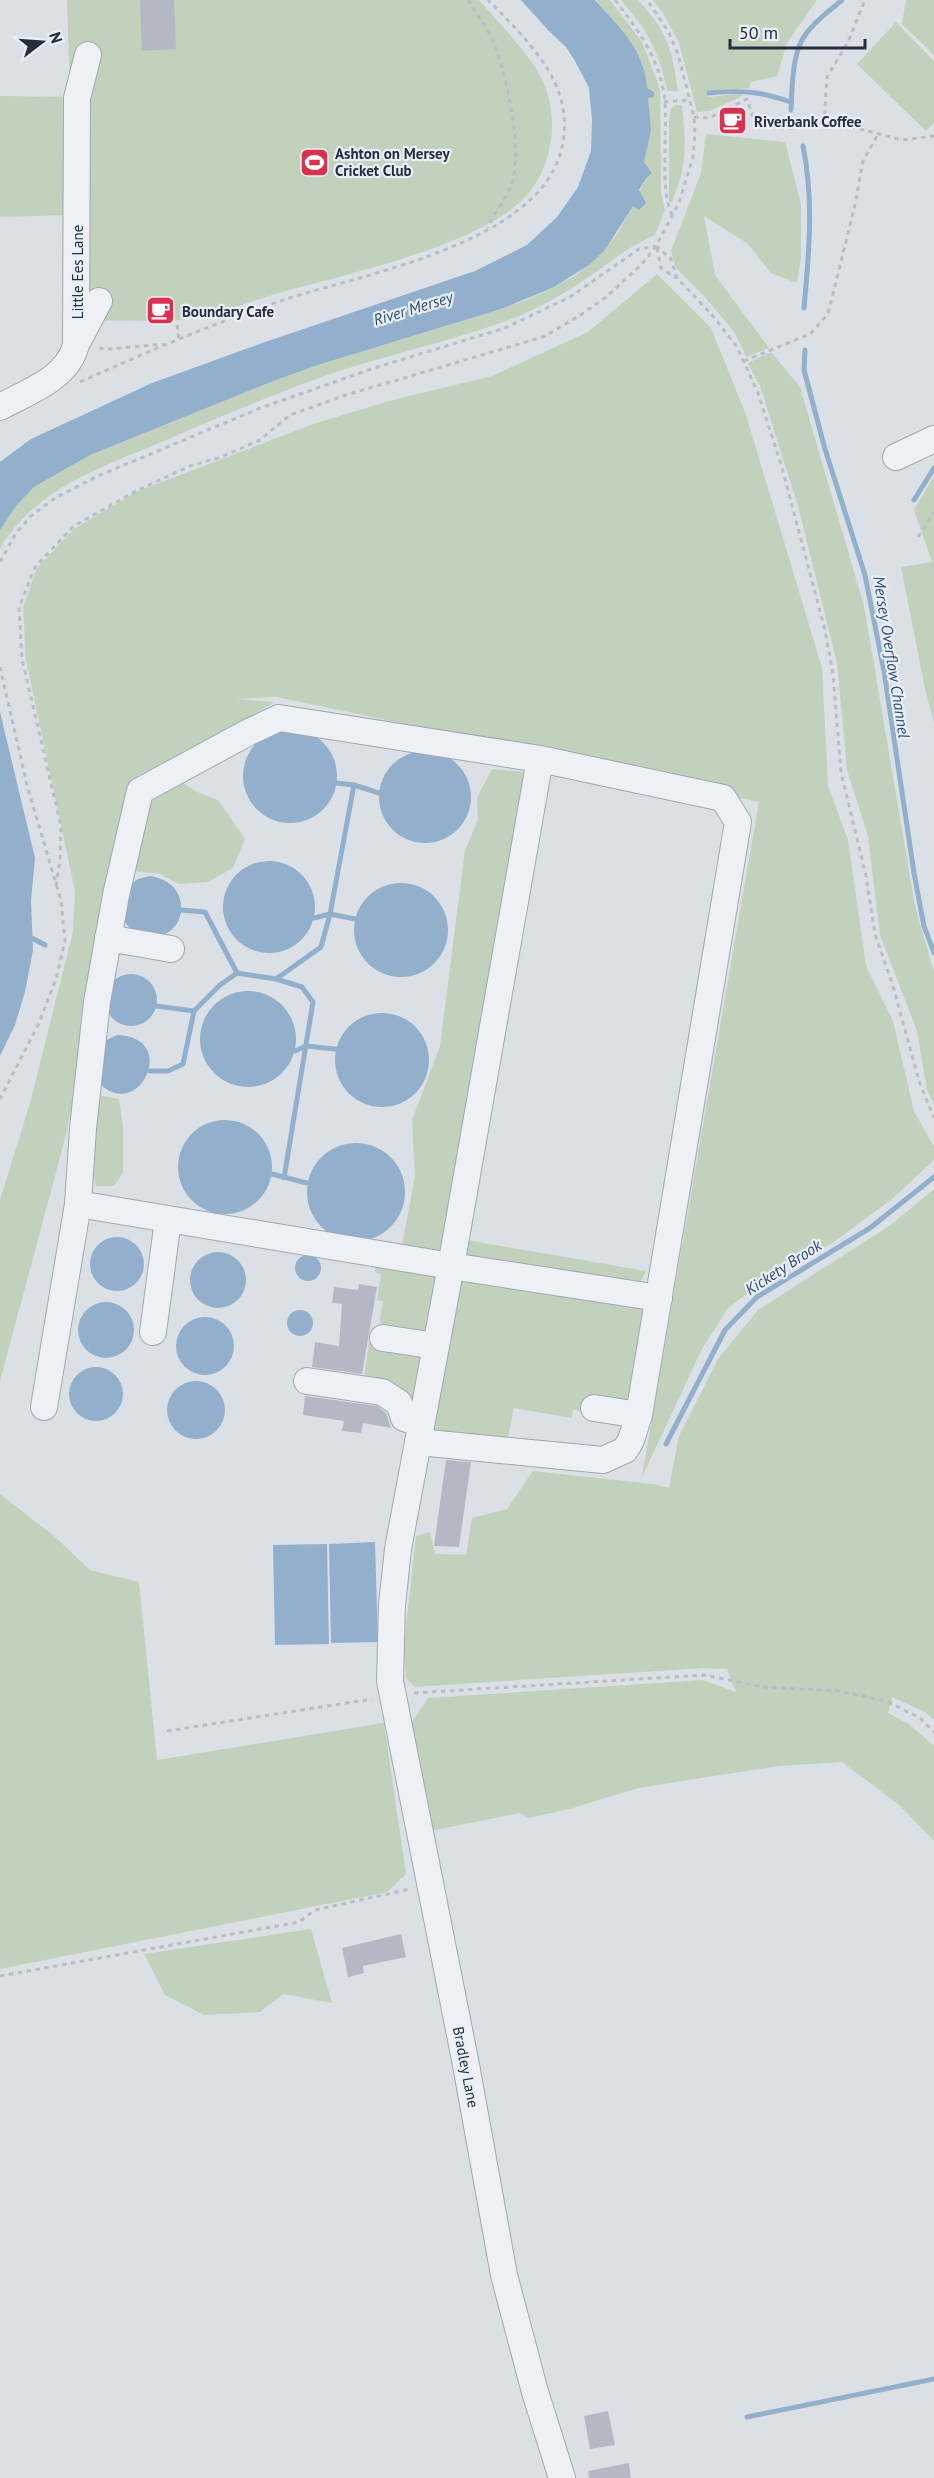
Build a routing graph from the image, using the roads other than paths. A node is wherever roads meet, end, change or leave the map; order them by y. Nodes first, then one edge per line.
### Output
1 (88, 55) dead end
2 (99, 301) dead end
3 (76, 345) junction
4 (0, 407) edge
5 (934, 439) edge
6 (896, 457) dead end
7 (540, 759) junction
8 (108, 938) junction
9 (171, 949) dead end
10 (78, 1204) junction
11 (168, 1220) junction
12 (451, 1266) junction
13 (659, 1298) junction
14 (153, 1332) dead end
15 (383, 1338) dead end
16 (436, 1346) junction
17 (307, 1381) dead end
18 (44, 1407) dead end
19 (594, 1408) dead end
20 (639, 1415) junction
21 (419, 1433) junction
22 (562, 2478) edge

1 - 3 street, Little Ees Lane
2 - 3 street
3 - 4 street, Little Ees Lane
5 - 6 street
7 - 8 street
7 - 12 street, Bradley Lane
7 - 13 street
8 - 9 street
8 - 10 street
10 - 11 street
10 - 18 street
11 - 12 street
11 - 14 street
12 - 13 street
12 - 16 street, Bradley Lane
13 - 20 street
15 - 16 street
16 - 21 street, Bradley Lane
17 - 21 street
19 - 20 street
20 - 21 street
21 - 22 street, Bradley Lane

